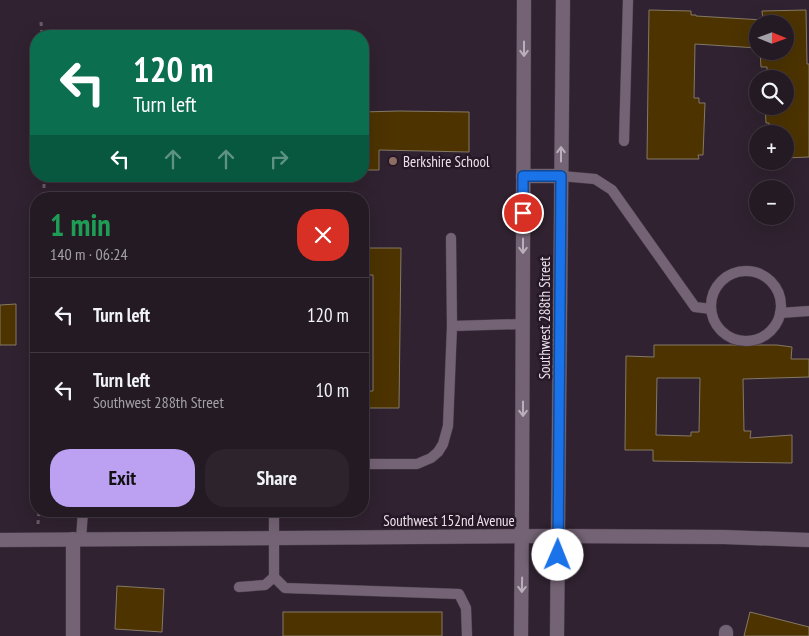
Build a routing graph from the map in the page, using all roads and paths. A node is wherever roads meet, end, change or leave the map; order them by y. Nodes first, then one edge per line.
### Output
1 (524, 0) edge
2 (563, 0) edge
3 (628, 0) edge
4 (41, 22) dead end
5 (42, 30) edge
6 (624, 141) dead end
7 (523, 176) junction
8 (561, 176) junction
9 (451, 238) dead end
10 (711, 309) junction
11 (809, 311) edge
12 (780, 313) junction
13 (523, 324) junction
14 (452, 326) junction
15 (369, 464) edge
16 (81, 517) edge
17 (274, 517) edge
18 (522, 536) junction
19 (558, 536) junction
20 (274, 538) junction
21 (77, 539) junction
22 (0, 540) edge
23 (809, 540) edge
24 (274, 577) junction
25 (238, 587) dead end
26 (72, 636) edge
27 (467, 636) edge
28 (521, 636) edge
29 (557, 636) edge

1 -> 7 main road, Southwest 288th Street
8 -> 2 main road, Southwest 288th Street
3 - 6 lane
4 - 5 path
7 - 8 main road
7 -> 13 main road, Southwest 288th Street
8 - 10 lane
8 - 19 main road, Southwest 288th Street
9 - 14 lane
10 - 12 lane
10 - 12 lane
11 - 12 lane
13 - 14 lane
13 -> 18 main road, Southwest 288th Street
14 - 15 lane
16 - 21 lane
17 - 20 lane
18 - 19 main road, Southwest 152nd Avenue
18 - 20 main road, Southwest 152nd Avenue
18 -> 28 main road, Southwest 288th Street
19 - 23 main road, Southwest 152nd Avenue
19 - 29 main road, Southwest 288th Street
20 - 21 main road, Southwest 152nd Avenue
20 - 24 lane
21 - 22 main road, Southwest 152nd Avenue
21 - 26 main road
24 - 25 lane
24 - 27 lane

